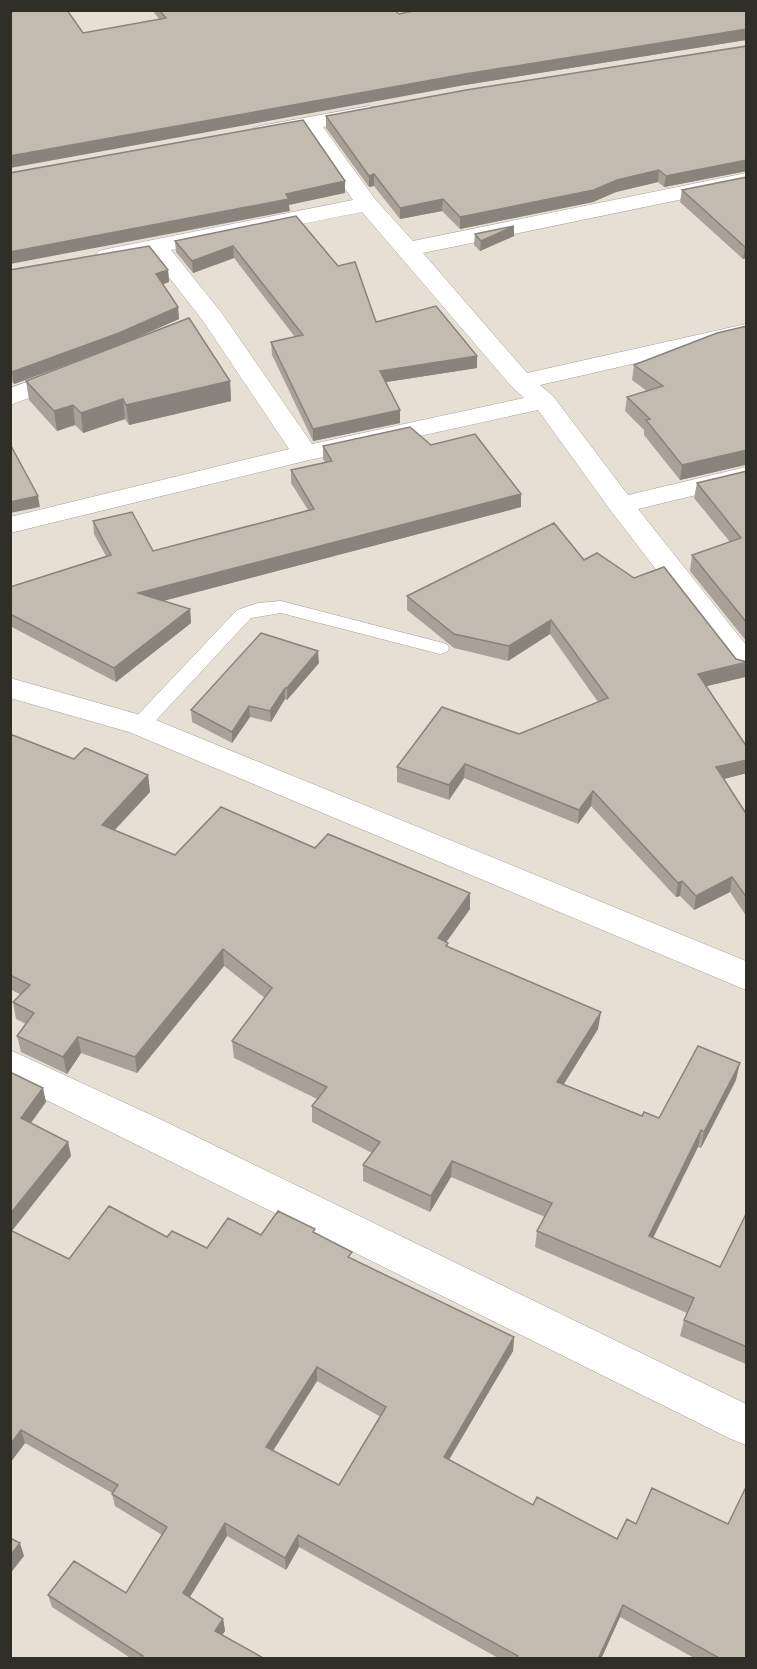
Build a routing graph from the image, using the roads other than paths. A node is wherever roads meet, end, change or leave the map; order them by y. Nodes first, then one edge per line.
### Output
1 (388, 108) edge
2 (310, 123) junction
3 (241, 135) edge
4 (747, 179) edge
5 (367, 204) junction
6 (157, 247) junction
7 (408, 249) junction
8 (89, 259) edge
9 (747, 331) edge
10 (87, 369) edge
11 (521, 381) junction
12 (10, 397) edge
13 (544, 401) junction
14 (305, 453) junction
15 (747, 475) edge
16 (621, 505) junction
17 (10, 525) edge
18 (440, 648) dead end
19 (747, 665) edge
20 (10, 688) edge
21 (140, 724) junction
22 (747, 976) edge
23 (10, 1065) edge
24 (747, 1425) edge

1 - 2 street
2 - 3 street
2 - 5 street
4 - 7 street
5 - 6 street
5 - 7 street
6 - 8 street
6 - 14 street
7 - 11 street
9 - 11 street
10 - 12 street
11 - 13 street
13 - 14 street
13 - 16 street
14 - 17 street
15 - 16 street
16 - 19 street
18 - 21 lane
20 - 21 street
21 - 22 street
23 - 24 street

